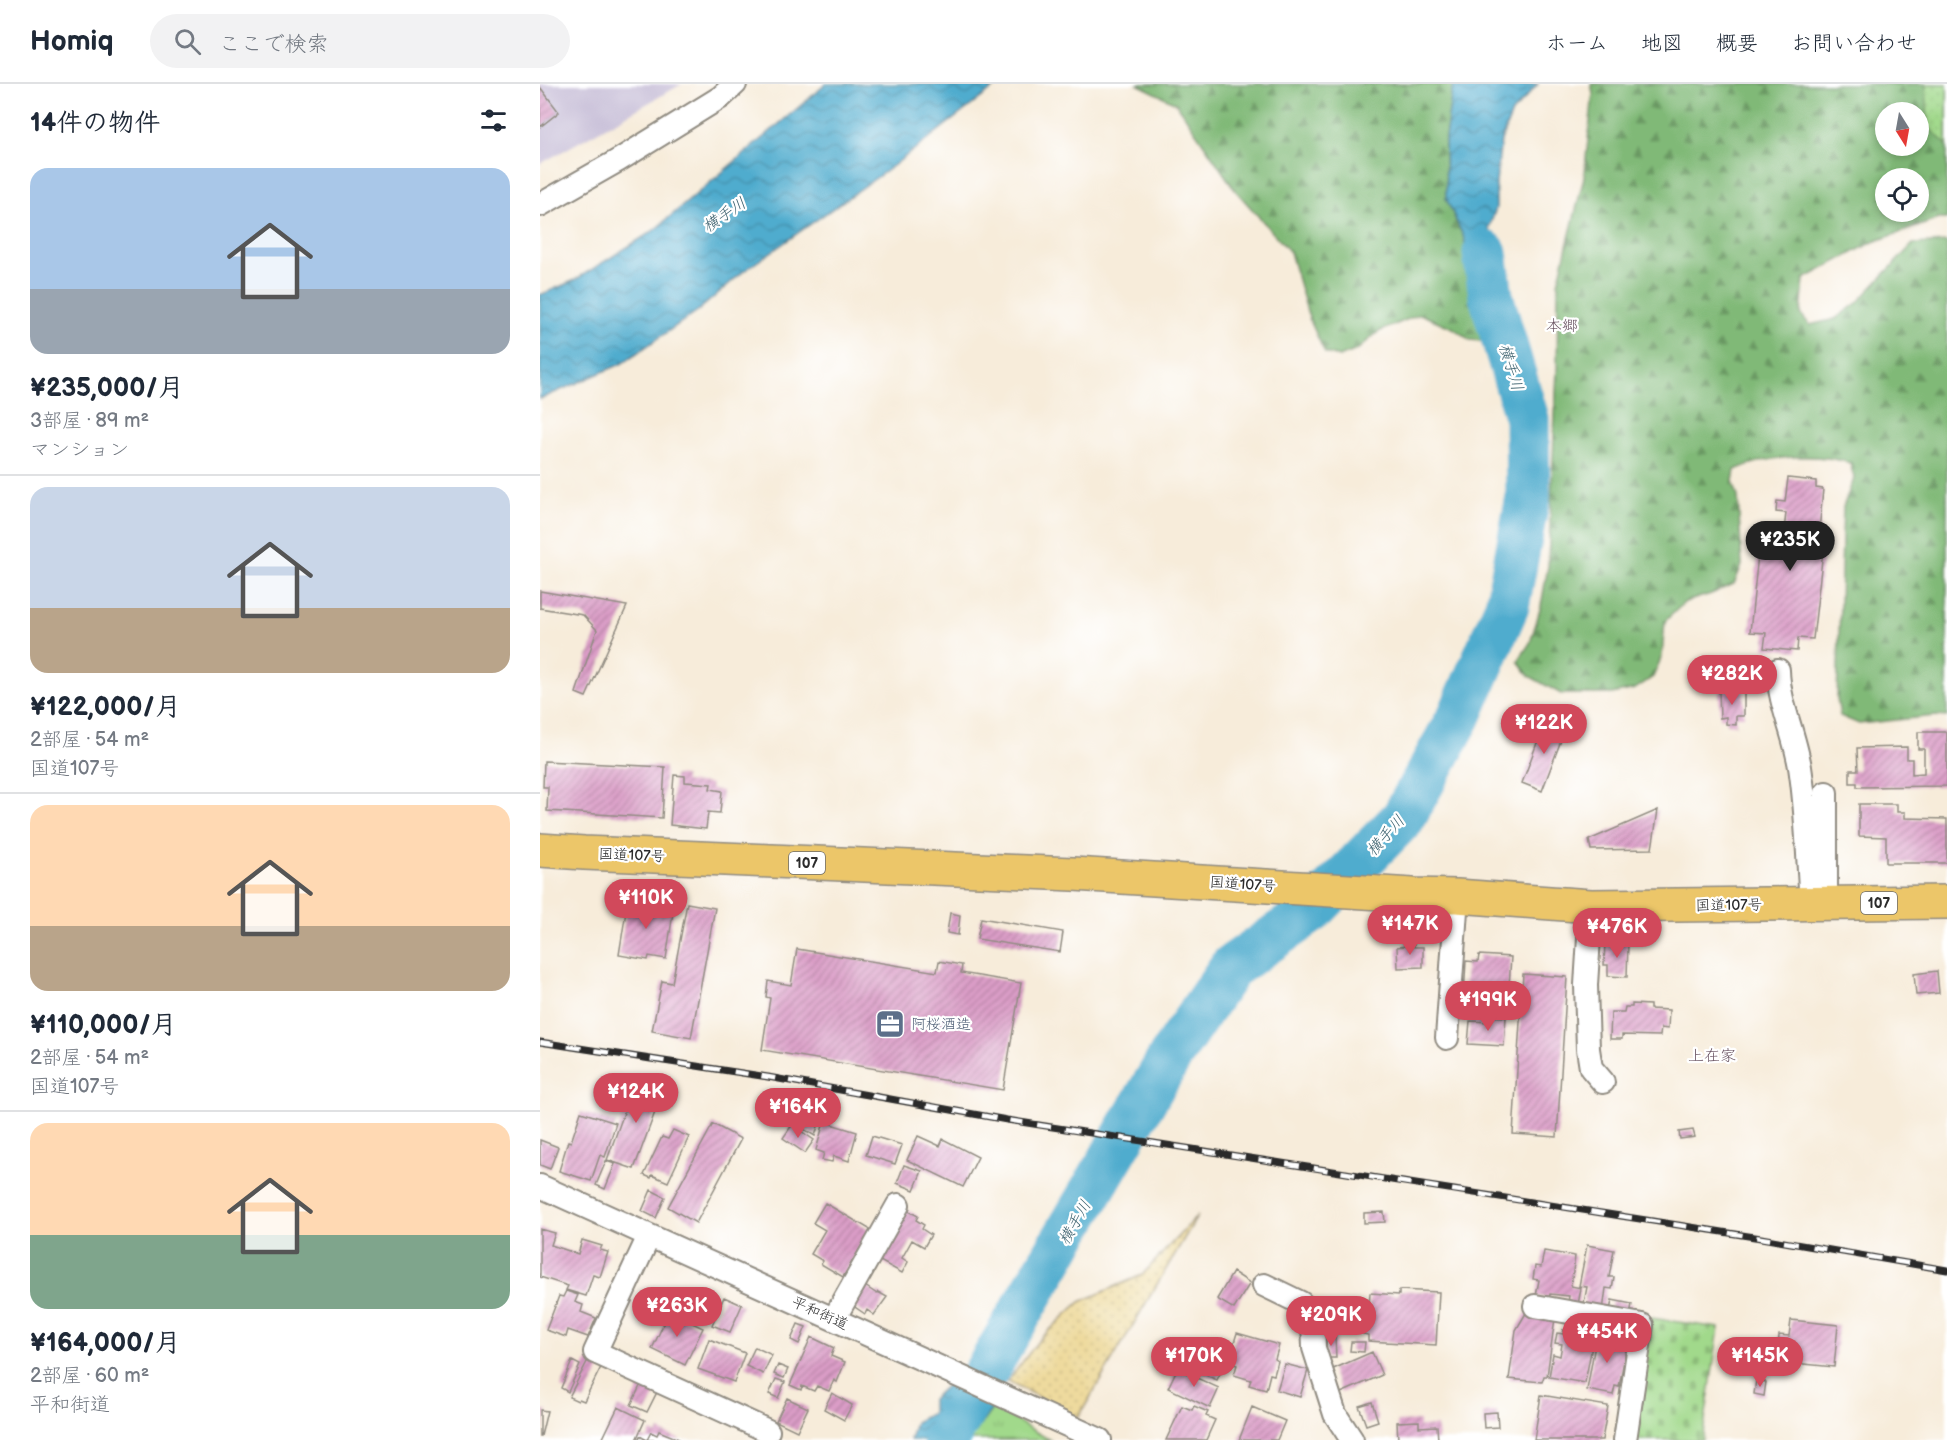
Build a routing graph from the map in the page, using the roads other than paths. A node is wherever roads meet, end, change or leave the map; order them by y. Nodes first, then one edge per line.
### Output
1 (735, 84) edge
2 (540, 205) edge
3 (1778, 670) dead end
4 (1826, 793) dead end
5 (540, 850) edge
6 (1457, 896) junction
7 (1947, 902) edge
8 (1818, 904) junction
9 (1591, 906) junction
10 (1447, 1038) dead end
11 (1603, 1082) dead end
12 (540, 1186) edge
13 (898, 1206) dead end
14 (649, 1236) junction
15 (1264, 1285) dead end
16 (1535, 1306) dead end
17 (834, 1319) junction
18 (768, 1431) dead end
19 (1100, 1440) edge
20 (1352, 1440) edge
21 (1625, 1440) edge

1 - 2 street
3 - 8 street
4 - 8 street
5 - 6 highway, 国道107号 / 107
6 - 9 highway, 国道107号 / 107
6 - 10 street
7 - 8 highway, 国道107号 / 107
8 - 9 highway, 国道107号 / 107
9 - 11 street
12 - 14 street, 平和街道
13 - 17 street
14 - 17 street, 平和街道
14 - 18 street
15 - 20 street
16 - 21 street
17 - 19 street, 平和街道

